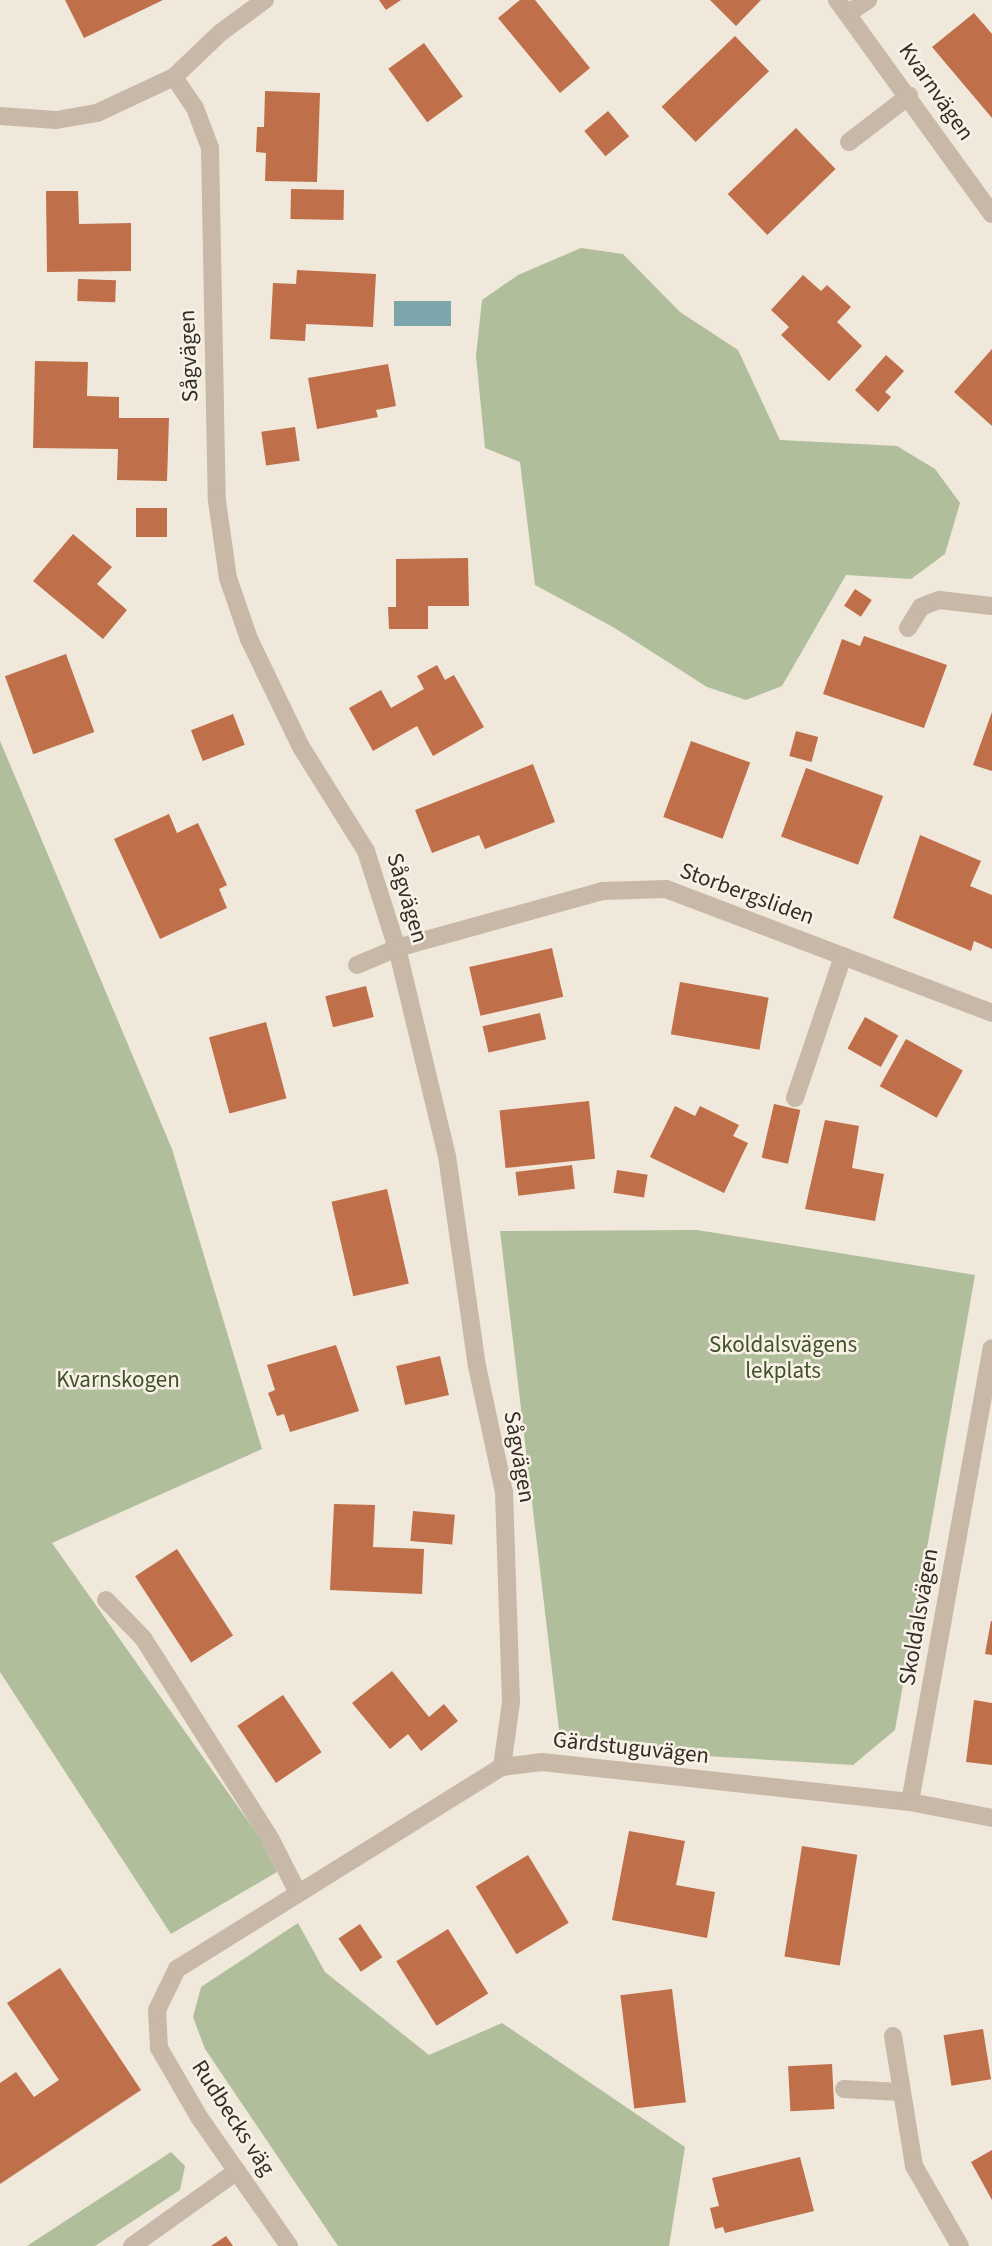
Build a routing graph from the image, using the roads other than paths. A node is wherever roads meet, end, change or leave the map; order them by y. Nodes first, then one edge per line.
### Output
1 (265, 0) edge
2 (868, 0) edge
3 (843, 6) edge
4 (174, 77) junction
5 (909, 96) junction
6 (0, 116) edge
7 (849, 142) dead end
8 (992, 214) edge
9 (992, 606) edge
10 (908, 628) dead end
11 (397, 947) junction
12 (843, 956) junction
13 (358, 965) dead end
14 (992, 1013) edge
15 (795, 1098) dead end
16 (992, 1348) edge
17 (984, 1441) edge
18 (106, 1600) dead end
19 (502, 1767) junction
20 (910, 1802) junction
21 (992, 1818) edge
22 (298, 1893) junction
23 (158, 2010) joint
24 (893, 2036) dead end
25 (844, 2089) dead end
26 (900, 2092) junction
27 (237, 2171) junction
28 (132, 2246) edge
29 (289, 2246) edge
30 (960, 2246) edge

1 - 4 street
2 - 3 street
3 - 5 street, Kvarnvägen
4 - 6 street
4 - 11 street, Sågvägen
5 - 7 street
5 - 8 street, Kvarnvägen
9 - 10 street
11 - 12 street, Storbergsliden
11 - 13 street, Storbergsliden
11 - 19 street, Sågvägen
12 - 14 street, Storbergsliden
12 - 15 street
16 - 17 street, Skoldalsvägen
17 - 20 street, Skoldalsvägen
18 - 22 street
19 - 20 street, Gärdstuguvägen
19 - 22 street, Gärdstuguvägen
20 - 21 street, Gärdstuguvägen
22 - 23 street, Gärdstuguvägen
23 - 27 street, Rudbecks väg
24 - 26 street
25 - 26 street
26 - 30 street
27 - 28 street
27 - 29 street, Rudbecks väg

